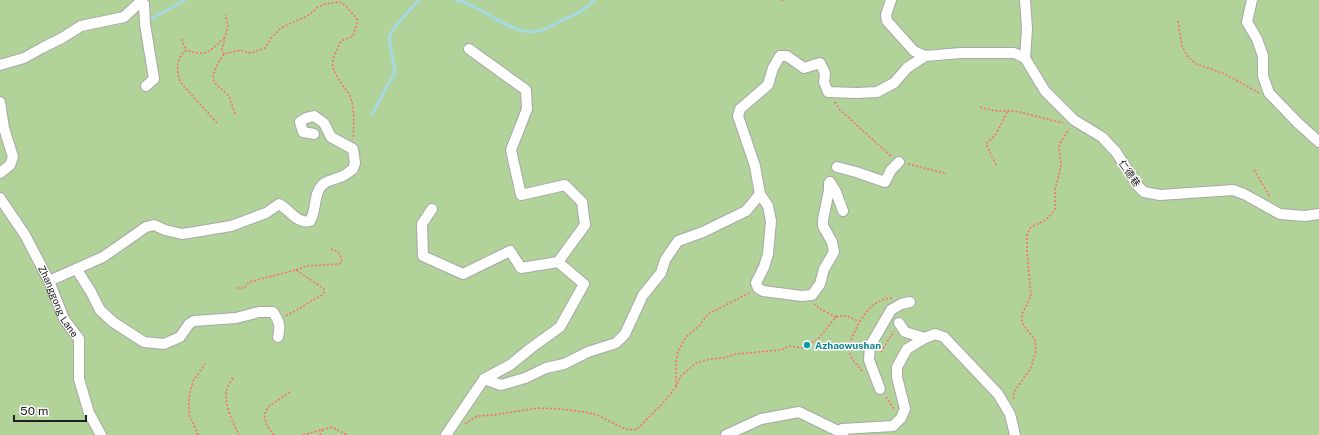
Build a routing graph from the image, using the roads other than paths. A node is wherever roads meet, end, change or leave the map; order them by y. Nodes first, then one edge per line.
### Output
1 (891, 0) edge
2 (1025, 0) edge
3 (1252, 0) edge
4 (469, 49) dead end
5 (925, 56) junction
6 (1025, 58) junction
7 (0, 65) edge
8 (146, 86) dead end
9 (0, 102) edge
10 (314, 134) dead end
11 (1319, 142) edge
12 (899, 162) road end
13 (837, 167) dead end
14 (0, 173) edge
15 (760, 194) junction
16 (0, 198) edge
17 (432, 209) dead end
18 (843, 211) dead end
19 (1319, 214) edge
20 (558, 262) junction
21 (77, 270) junction
22 (49, 281) junction
23 (910, 302) dead end
24 (899, 323) dead end
25 (278, 337) dead end
26 (925, 338) junction
27 (484, 379) junction
28 (880, 389) dead end
29 (448, 431) edge
30 (843, 434) edge
31 (100, 435) edge
32 (726, 435) edge
33 (1015, 435) edge

1 - 5 street
2 - 6 street
3 - 11 street
4 - 20 street
5 - 6 street
5 - 15 street
6 - 19 street, 仁德巷
7 - 8 street
9 - 14 street
10 - 21 street
12 - 13 street
15 - 18 street
15 - 27 street
16 - 22 street, Zhanggong Lane
17 - 20 street
20 - 27 street
21 - 22 street
21 - 25 street
22 - 31 street, Zhanggong Lane
23 - 28 street
24 - 26 street
26 - 30 street
26 - 33 street
27 - 29 street
30 - 32 street

